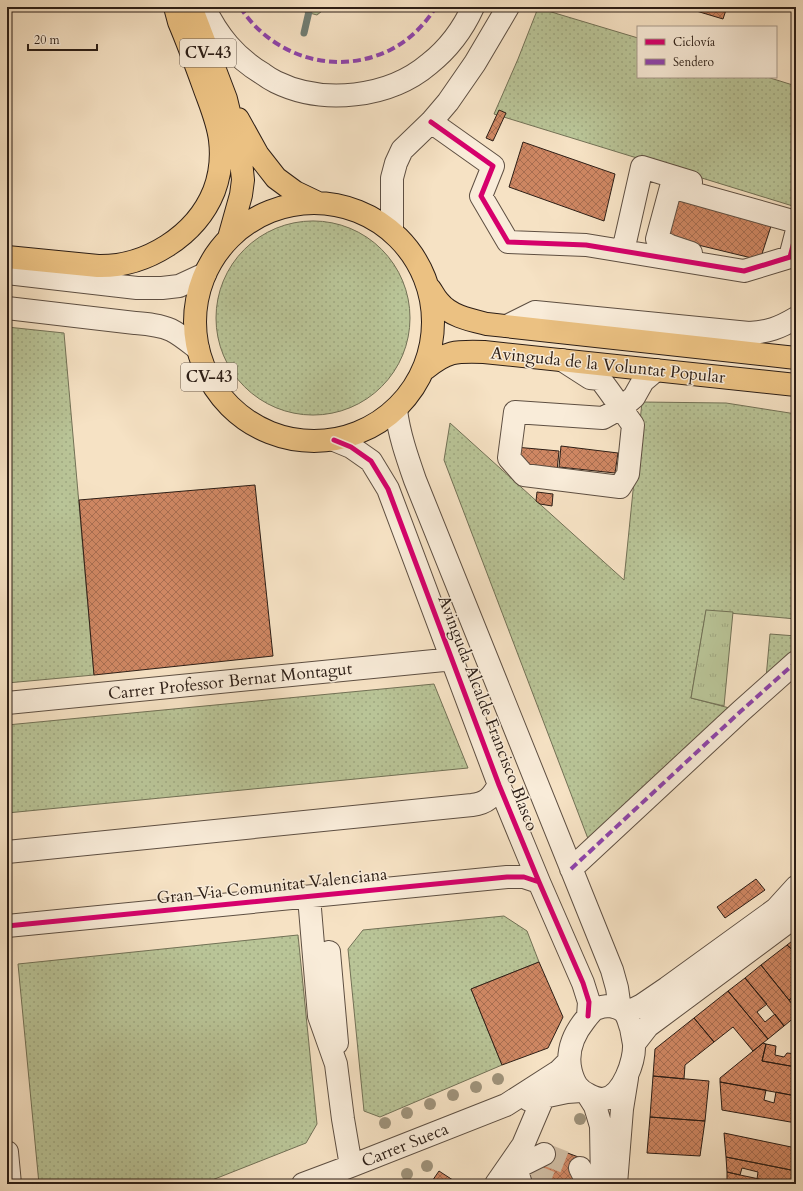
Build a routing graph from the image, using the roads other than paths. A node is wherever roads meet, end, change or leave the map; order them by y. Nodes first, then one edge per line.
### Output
1 (175, 7) edge
2 (191, 7) edge
3 (204, 7) edge
4 (473, 7) edge
5 (508, 7) edge
6 (226, 99) junction
7 (431, 122) junction
8 (318, 203) junction
9 (796, 213) edge
10 (796, 222) edge
11 (392, 232) junction
12 (796, 234) edge
13 (230, 238) junction
14 (623, 251) junction
15 (7, 257) edge
16 (719, 267) junction
17 (7, 273) edge
18 (205, 274) junction
19 (429, 288) junction
20 (7, 308) edge
21 (796, 318) edge
22 (507, 326) junction
23 (198, 349) junction
24 (796, 358) edge
25 (562, 360) junction
26 (425, 369) junction
27 (656, 370) junction
28 (796, 385) edge
29 (621, 408) junction
30 (396, 410) junction
31 (334, 440) junction
32 (453, 662) junction
33 (796, 662) edge
34 (7, 703) edge
35 (500, 785) junction
36 (7, 852) edge
37 (571, 869) junction
38 (539, 882) junction
39 (796, 887) edge
40 (309, 896) junction
41 (796, 916) edge
42 (7, 926) edge
43 (328, 946) dead end
44 (622, 1010) junction
45 (588, 1016) junction
46 (634, 1044) junction
47 (569, 1061) junction
48 (336, 1064) junction
49 (627, 1077) junction
50 (585, 1093) junction
51 (543, 1098) junction
52 (506, 1105) junction
53 (7, 1152) edge
54 (544, 1154) dead end
55 (351, 1166) junction
56 (519, 1173) edge
57 (10, 1184) edge
58 (303, 1184) edge
59 (496, 1184) edge
60 (602, 1184) edge
61 (616, 1184) edge

1 - 15 main road
2 - 6 main road, CV-43
3 - 4 street
5 - 7 street
6 - 8 main road, CV-43
6 - 13 main road, CV-43
7 - 11 street
7 - 14 street
8 - 11 main road, CV-43
8 - 13 main road, CV-43
9 - 14 street
10 - 16 street
11 - 19 main road, CV-43
12 - 16 street
13 - 18 main road, CV-43
14 - 16 street
17 - 18 street
18 - 23 main road, CV-43
19 - 22 main road, Avinguda de la Voluntat Popular
19 - 26 main road, CV-43
20 - 23 street
21 - 22 street, Avinguda de la Voluntat Popular
22 - 24 main road, Avinguda de la Voluntat Popular
23 - 31 main road, CV-43
25 - 26 main road, Avinguda de la Voluntat Popular
25 - 27 main road, Avinguda de la Voluntat Popular
25 - 29 street
26 - 30 main road, CV-43
27 - 28 main road, Avinguda de la Voluntat Popular
27 - 29 street
29 - 29 street
30 - 31 main road, CV-43
30 - 37 street, Avinguda Alcalde Francisco Blasco
31 - 32 street, Avinguda Alcalde Francisco Blasco
32 - 34 street, Carrer Professor Bernat Montagut
32 - 35 street, Avinguda Alcalde Francisco Blasco
33 - 37 street
35 - 36 street
35 - 38 street, Avinguda Alcalde Francisco Blasco
37 - 44 street, Avinguda Alcalde Francisco Blasco
38 - 40 street, Gran Via Comunitat Valenciana
38 - 45 street, Avinguda Alcalde Francisco Blasco
39 - 44 street
40 - 42 street, Gran Via Comunitat Valenciana
40 - 48 street
41 - 46 street
43 - 48 street
44 - 45 street
44 - 46 street
45 - 47 street
46 - 49 street
47 - 50 street
47 - 52 street, Carrer Sueca
48 - 55 street
49 - 50 street
49 - 61 street
50 - 51 street, Carrer Sueca
50 - 60 street
51 - 52 street, Carrer Sueca
51 - 56 street
52 - 55 street, Carrer Sueca
53 - 57 street
54 - 56 street
55 - 58 street, Carrer Sueca
56 - 59 street

